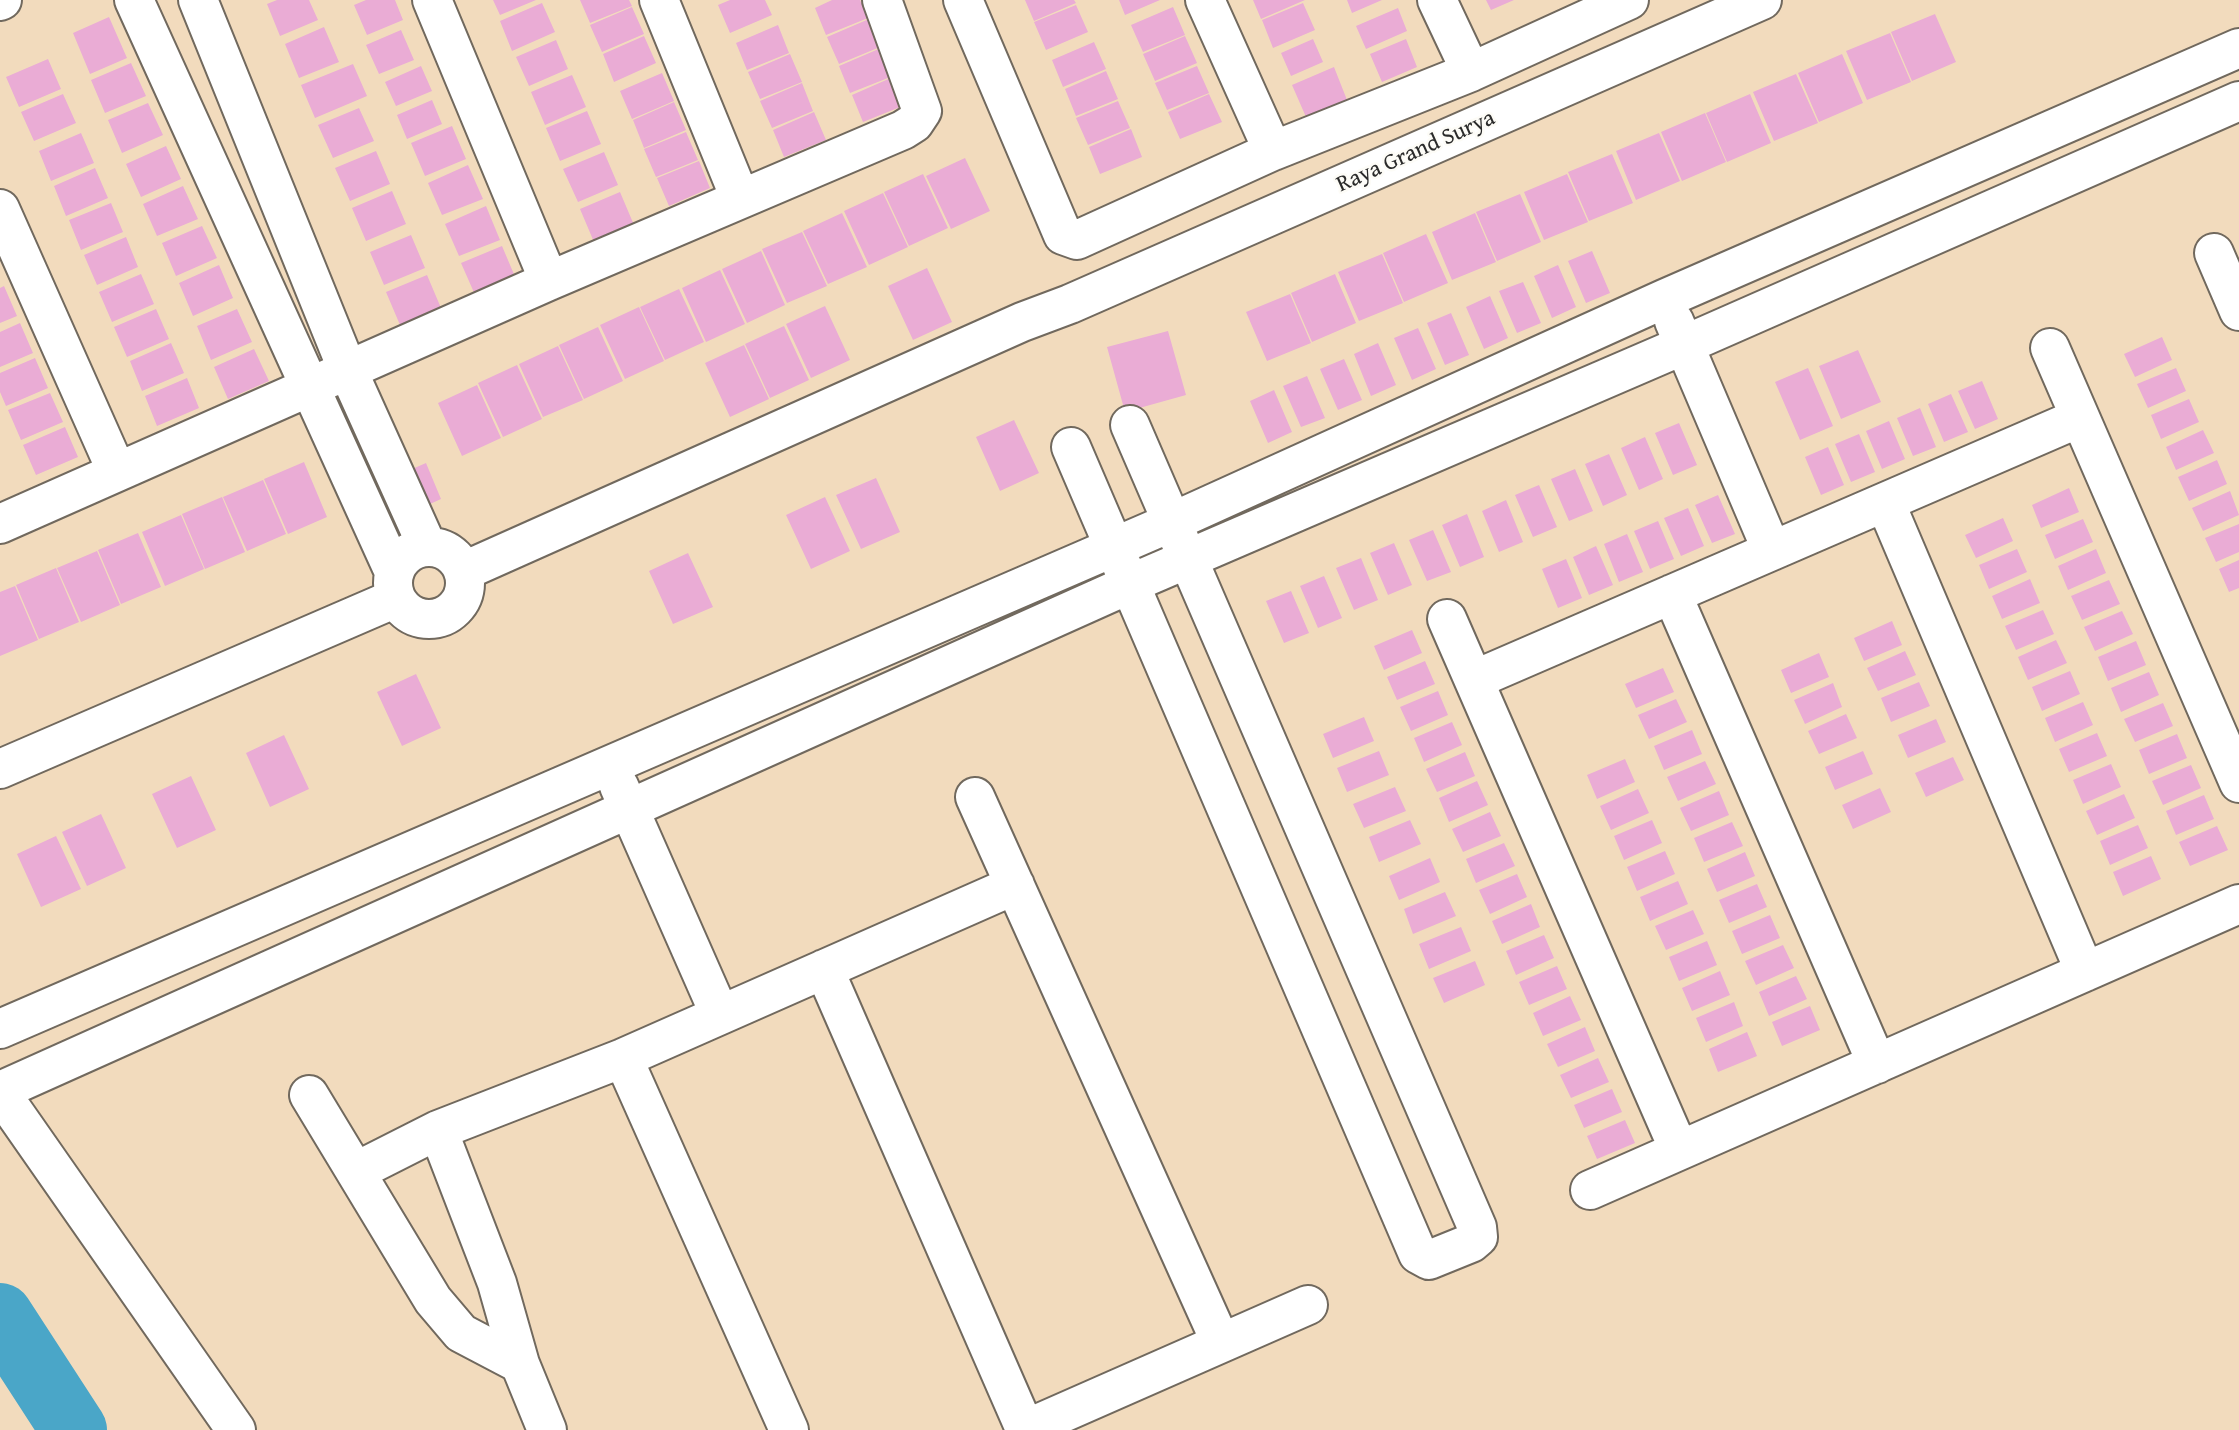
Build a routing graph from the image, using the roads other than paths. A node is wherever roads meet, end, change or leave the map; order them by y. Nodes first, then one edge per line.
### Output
1 (134, 0) edge
2 (198, 0) edge
3 (432, 0) edge
4 (659, 0) edge
5 (882, 0) edge
6 (963, 0) edge
7 (1205, 0) edge
8 (1437, 0) edge
9 (1629, 0) edge
10 (1762, 0) edge
11 (2239, 48) edge
12 (1471, 72) junction
13 (2239, 101) edge
14 (1273, 151) junction
15 (740, 198) junction
16 (0, 209) edge
17 (2214, 253) dead end
18 (549, 281) junction
19 (1664, 299) junction
20 (2239, 311) edge
21 (1684, 345) junction
22 (2050, 348) dead end
23 (348, 371) junction
24 (307, 387) junction
25 (2080, 418) junction
26 (1130, 425) dead end
27 (1071, 447) dead end
28 (117, 472) junction
29 (1885, 502) junction
30 (0, 524) edge
31 (1144, 534) junction
32 (427, 546) junction
33 (1772, 551) junction
34 (464, 571) junction
35 (1161, 571) junction
36 (395, 585) junction
37 (1672, 594) junction
38 (1447, 619) dead end
39 (1476, 679) junction
40 (609, 765) junction
41 (0, 769) edge
42 (2239, 783) edge
43 (975, 797) dead end
44 (629, 810) junction
45 (1015, 885) junction
46 (2239, 904) edge
47 (824, 969) junction
48 (2085, 972) junction
49 (720, 1014) junction
50 (0, 1030) edge
51 (623, 1058) junction
52 (1877, 1064) junction
53 (0, 1091) edge
54 (309, 1095) dead end
55 (438, 1130) junction
56 (1679, 1150) junction
57 (357, 1171) junction
58 (1590, 1190) dead end
59 (1308, 1306) dead end
60 (1221, 1343) junction
61 (520, 1364) junction
62 (236, 1430) edge
63 (547, 1430) edge
64 (789, 1430) edge
65 (1025, 1430) edge

1 - 24 street
2 - 23 street
3 - 18 street
4 - 15 street
5 - 15 street
6 - 14 street
7 - 14 street
8 - 12 street
9 - 12 street
10 - 34 street, Raya Grand Surya
11 - 19 street
12 - 14 street
13 - 21 street
15 - 18 street
16 - 28 street
17 - 20 street
18 - 23 street
19 - 21 street
19 - 31 street
21 - 33 street
21 - 35 street
22 - 25 street
23 - 24 street
23 - 32 street
24 - 28 street
24 - 36 street
25 - 29 street
25 - 42 street
26 - 31 street
27 - 31 street
28 - 30 street
29 - 33 street
29 - 48 street
31 - 35 street
31 - 35 street
31 - 40 street
32 - 34 street
32 - 36 street
33 - 37 street
34 - 36 street
35 - 35 street
35 - 44 street
36 - 41 street
37 - 39 street
37 - 52 street
38 - 39 street
39 - 56 street
40 - 44 street
40 - 50 street
43 - 45 street
44 - 49 street
44 - 53 street
45 - 47 street
45 - 60 street
46 - 48 street
47 - 49 street
47 - 65 street
48 - 52 street
49 - 51 street
51 - 55 street
51 - 64 street
52 - 56 street
53 - 62 street
54 - 57 street
55 - 57 street
55 - 61 street
56 - 58 street
57 - 61 street
59 - 60 street
60 - 65 street
61 - 63 street

